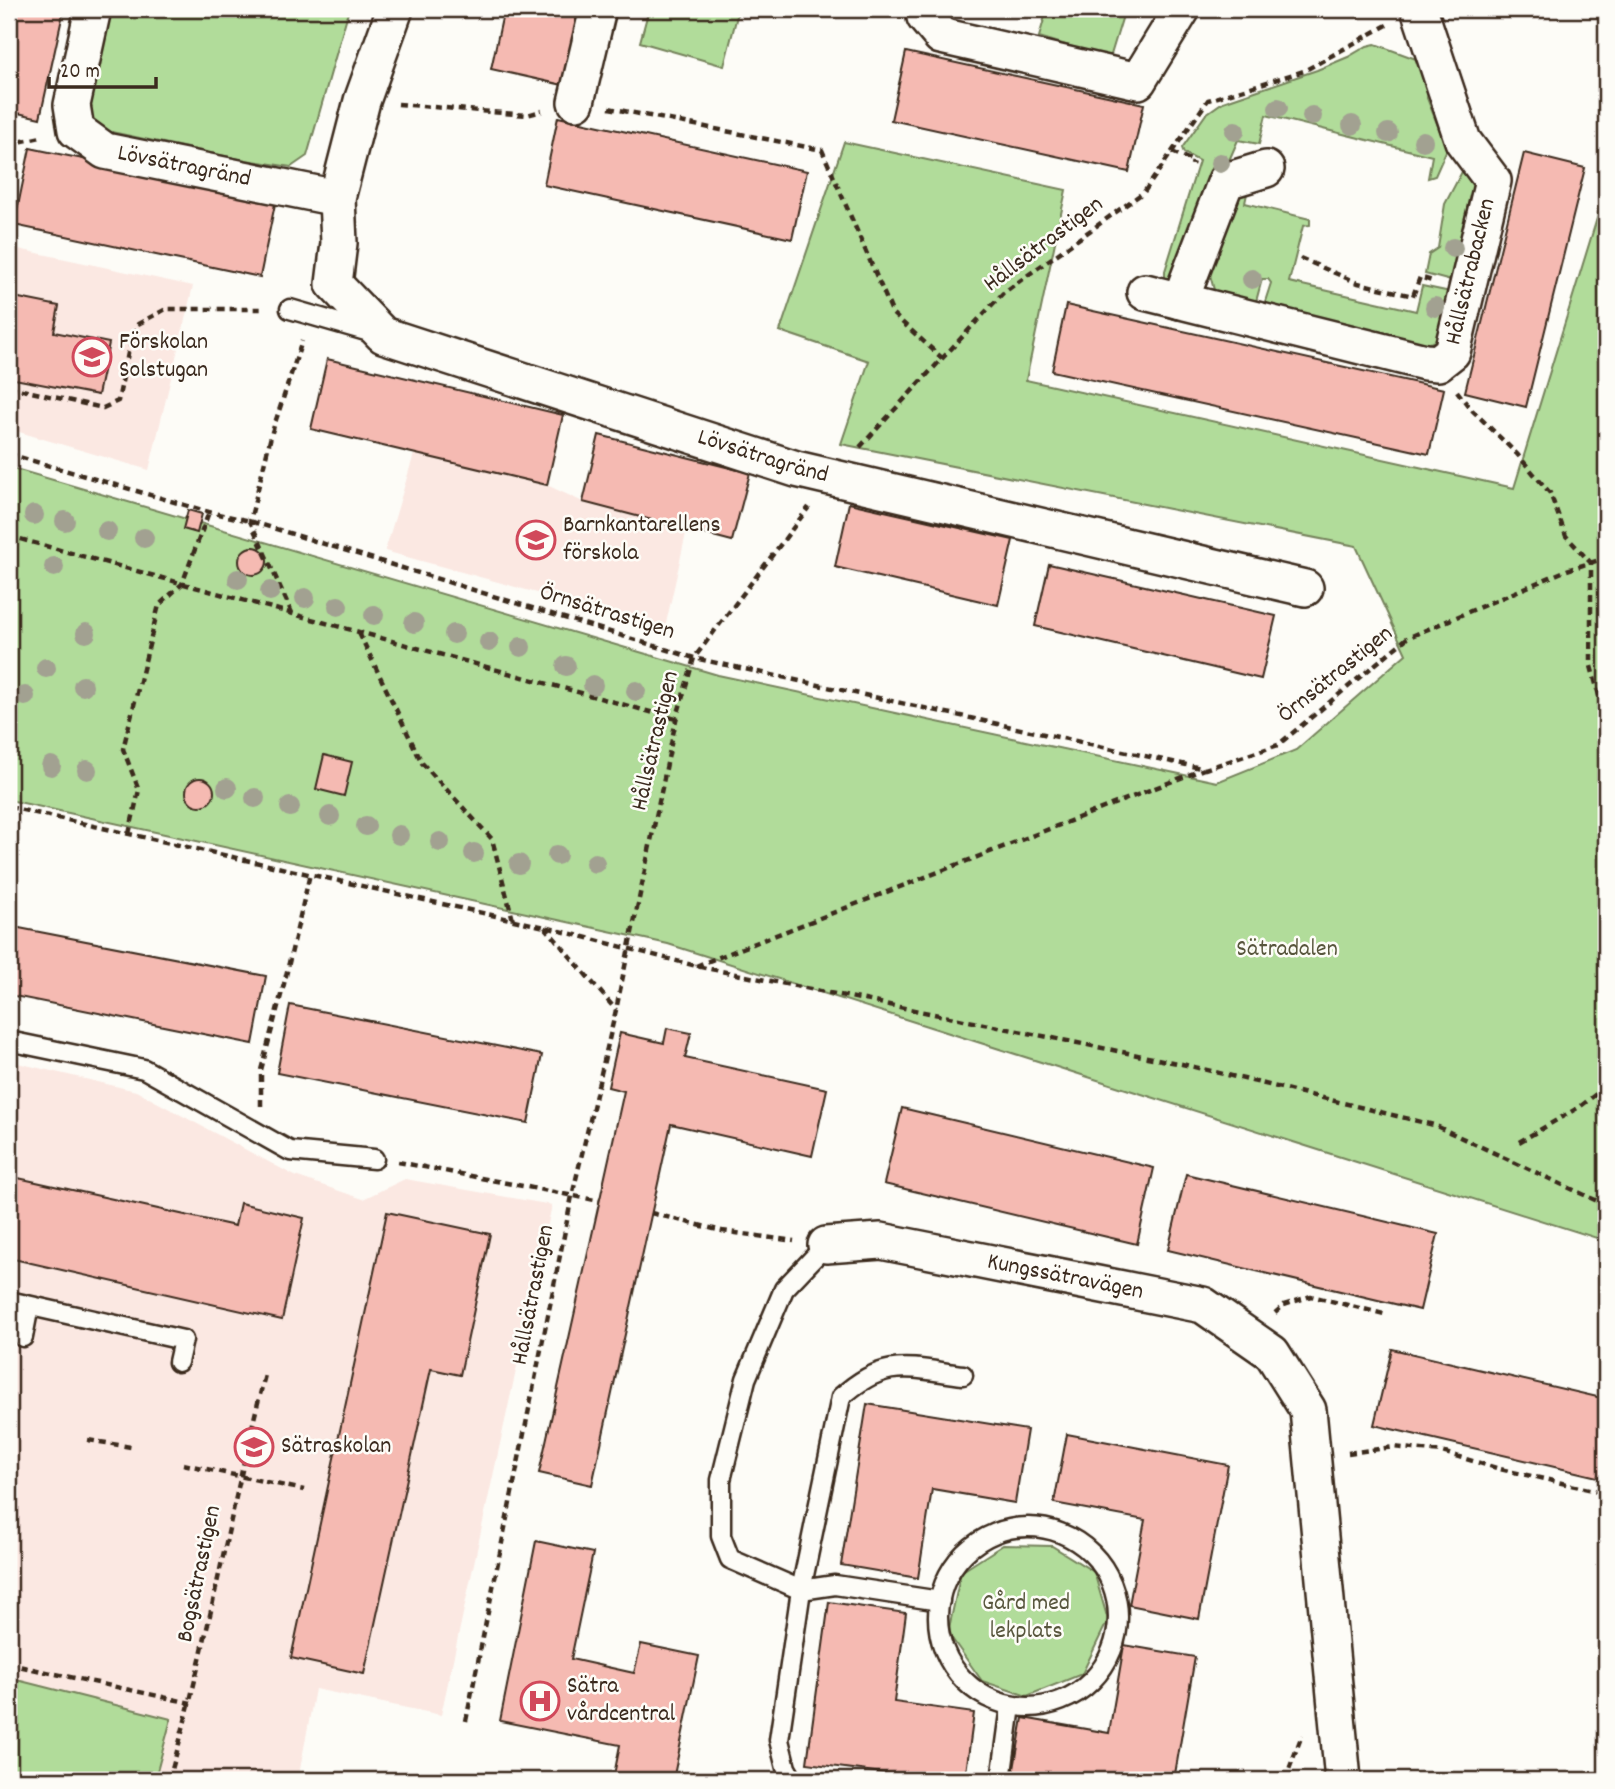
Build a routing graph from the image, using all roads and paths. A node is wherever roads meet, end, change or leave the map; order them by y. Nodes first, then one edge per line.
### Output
1 (93, 9) edge
2 (395, 9) edge
3 (598, 9) edge
4 (926, 9) edge
5 (1182, 9) edge
6 (1405, 15) edge
7 (362, 101) junction
8 (576, 102) junction
9 (1266, 169) dead end
10 (337, 198) junction
11 (1300, 258) dead end
12 (1467, 291) junction
13 (1145, 292) dead end
14 (1180, 300) junction
15 (290, 309) joint
16 (324, 320) junction
17 (383, 335) junction
18 (942, 358) junction
19 (9, 387) edge
20 (1469, 407) dead end
21 (9, 454) edge
22 (833, 476) junction
23 (209, 512) junction
24 (250, 521) junction
25 (9, 536) edge
26 (1606, 558) edge
27 (1591, 563) junction
28 (182, 584) junction
29 (1305, 588) dead end
30 (292, 614) junction
31 (359, 632) junction
32 (694, 658) junction
33 (676, 720) junction
34 (1606, 721) edge
35 (1205, 769) junction
36 (9, 807) edge
37 (129, 834) junction
38 (310, 874) junction
39 (513, 920) junction
40 (545, 927) junction
41 (628, 947) junction
42 (696, 966) junction
43 (616, 1010) junction
44 (9, 1041) edge
45 (261, 1070) dead end
46 (1606, 1086) edge
47 (1519, 1142) dead end
48 (374, 1160) joint
49 (572, 1196) junction
50 (600, 1201) dead end
51 (1606, 1205) edge
52 (651, 1213) dead end
53 (826, 1245) junction
54 (9, 1301) edge
55 (29, 1306) junction
56 (1384, 1314) dead end
57 (23, 1337) dead end
58 (1249, 1337) junction
59 (178, 1362) dead end
60 (265, 1375) dead end
61 (963, 1375) dead end
62 (88, 1440) dead end
63 (131, 1447) dead end
64 (1313, 1457) junction
65 (183, 1464) dead end
66 (239, 1476) junction
67 (304, 1490) dead end
68 (1606, 1493) edge
69 (801, 1590) junction
70 (940, 1601) junction
71 (9, 1664) edge
72 (191, 1703) junction
73 (1011, 1706) junction
74 (466, 1721) dead end
75 (169, 1780) edge
76 (793, 1780) edge
77 (1001, 1780) edge
78 (1343, 1780) edge

1 - 10 street, Lövsätragränd
2 - 7 street, Lövsätragränd
3 - 8 street
4 - 5 street
6 - 12 street, Hållsätrabacken
6 - 18 path, Hållsätrastigen
7 - 8 path
7 - 10 street, Lövsätragränd
8 - 18 path
9 - 14 street
10 - 17 street, Lövsätragränd
11 - 12 path
12 - 14 street, Hållsätrabacken
13 - 14 street, Hållsätrabacken
15 - 16 lane
15 - 19 path
16 - 17 lane
16 - 24 path
17 - 22 street, Lövsätragränd
18 - 22 path, Hållsätrastigen
20 - 27 path
21 - 23 path, Örnsätrastigen
22 - 29 street, Lövsätragränd
22 - 32 path, Hållsätrastigen
23 - 24 path, Örnsätrastigen
23 - 28 path
24 - 30 path
24 - 32 path, Örnsätrastigen
25 - 28 path
26 - 27 path, Örnsätrastigen
27 - 34 path
27 - 35 path, Örnsätrastigen
28 - 30 path
28 - 37 path
30 - 31 path
31 - 33 path
31 - 39 path
32 - 33 path, Hållsätrastigen
32 - 35 path, Örnsätrastigen
33 - 41 path, Hållsätrastigen
35 - 42 path, Örnsätrastigen
36 - 37 path
37 - 38 path
38 - 39 path
38 - 45 path
39 - 40 path
40 - 41 path
40 - 43 path
41 - 42 path
41 - 43 path, Hållsätrastigen
42 - 51 path
43 - 49 path, Hållsätrastigen
44 - 48 lane
46 - 47 path
48 - 49 path
49 - 50 path
49 - 74 path, Hållsätrastigen
52 - 53 path
53 - 58 street, Kungssätravägen
53 - 69 lane
54 - 55 lane
55 - 57 lane
55 - 59 lane
56 - 58 path
58 - 64 street, Kungssätravägen
60 - 66 path, Bogsätrastigen
61 - 69 lane
62 - 63 path
64 - 68 path
64 - 78 street, Kungssätravägen
65 - 66 path
66 - 67 path
66 - 72 path, Bogsätrastigen
69 - 70 lane
69 - 76 lane
70 - 73 lane
70 - 73 lane
71 - 72 path
72 - 75 path, Bogsätrastigen
73 - 77 lane

